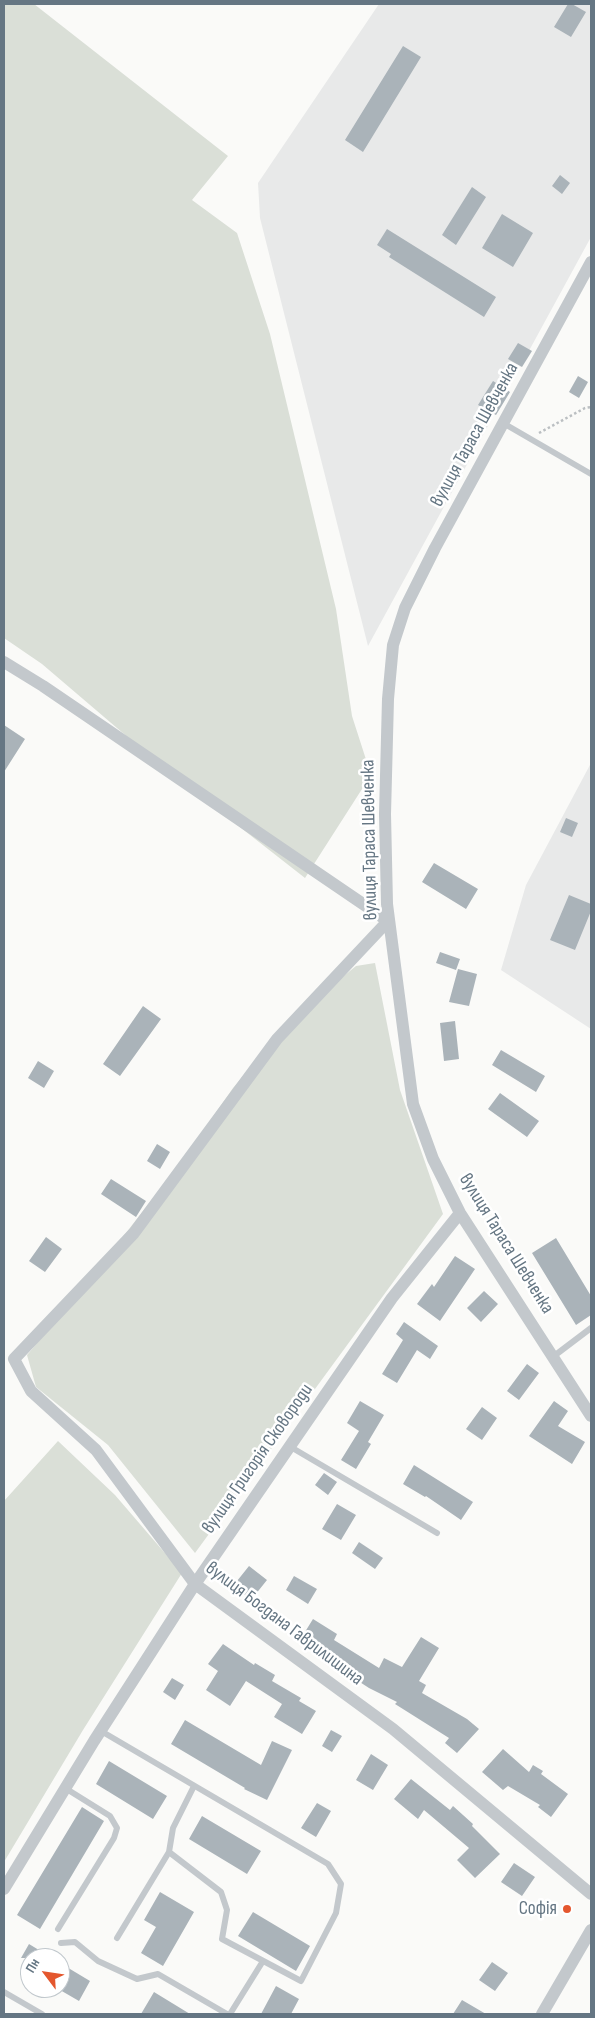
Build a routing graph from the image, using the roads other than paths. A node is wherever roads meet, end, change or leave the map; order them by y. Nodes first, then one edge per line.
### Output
1 (591, 262) edge
2 (503, 423) junction
3 (591, 474) edge
4 (4, 662) edge
5 (460, 1213) junction
6 (591, 1328) edge
7 (9, 1355) edge
8 (554, 1356) junction
9 (591, 1416) edge
10 (289, 1446) junction
11 (437, 1533) dead end
12 (195, 1584) junction
13 (101, 1731) junction
14 (194, 1786) junction
15 (65, 1788) junction
16 (169, 1852) junction
17 (4, 1888) edge
18 (591, 1894) edge
19 (58, 1929) dead end
20 (591, 1930) edge
21 (117, 1938) dead end
22 (61, 1943) dead end
23 (263, 1961) junction
24 (4, 1992) edge
25 (42, 2014) edge
26 (228, 2014) edge
27 (542, 2014) edge

1 - 2 street, вулиця Тараса Шевченка
2 - 3 lane
2 - 5 street, вулиця Тараса Шевченка
4 - 7 street, вулиця Богдана Гаврилишина
5 - 8 street, вулиця Тараса Шевченка
5 - 10 street, вулиця Григорія Сковороди
6 - 8 lane
7 - 12 street, вулиця Богдана Гаврилишина
8 - 9 street, вулиця Тараса Шевченка
10 - 11 lane
10 - 12 street, вулиця Григорія Сковороди
12 - 13 street, вулиця Григорія Сковороди
12 - 18 street, вулиця Богдана Гаврилишина
13 - 14 lane
13 - 15 street, вулиця Григорія Сковороди
14 - 16 lane
14 - 23 lane
15 - 17 street, вулиця Григорія Сковороди
15 - 19 lane
16 - 21 lane
16 - 23 lane
20 - 27 street
22 - 26 lane
23 - 26 lane
24 - 25 lane

